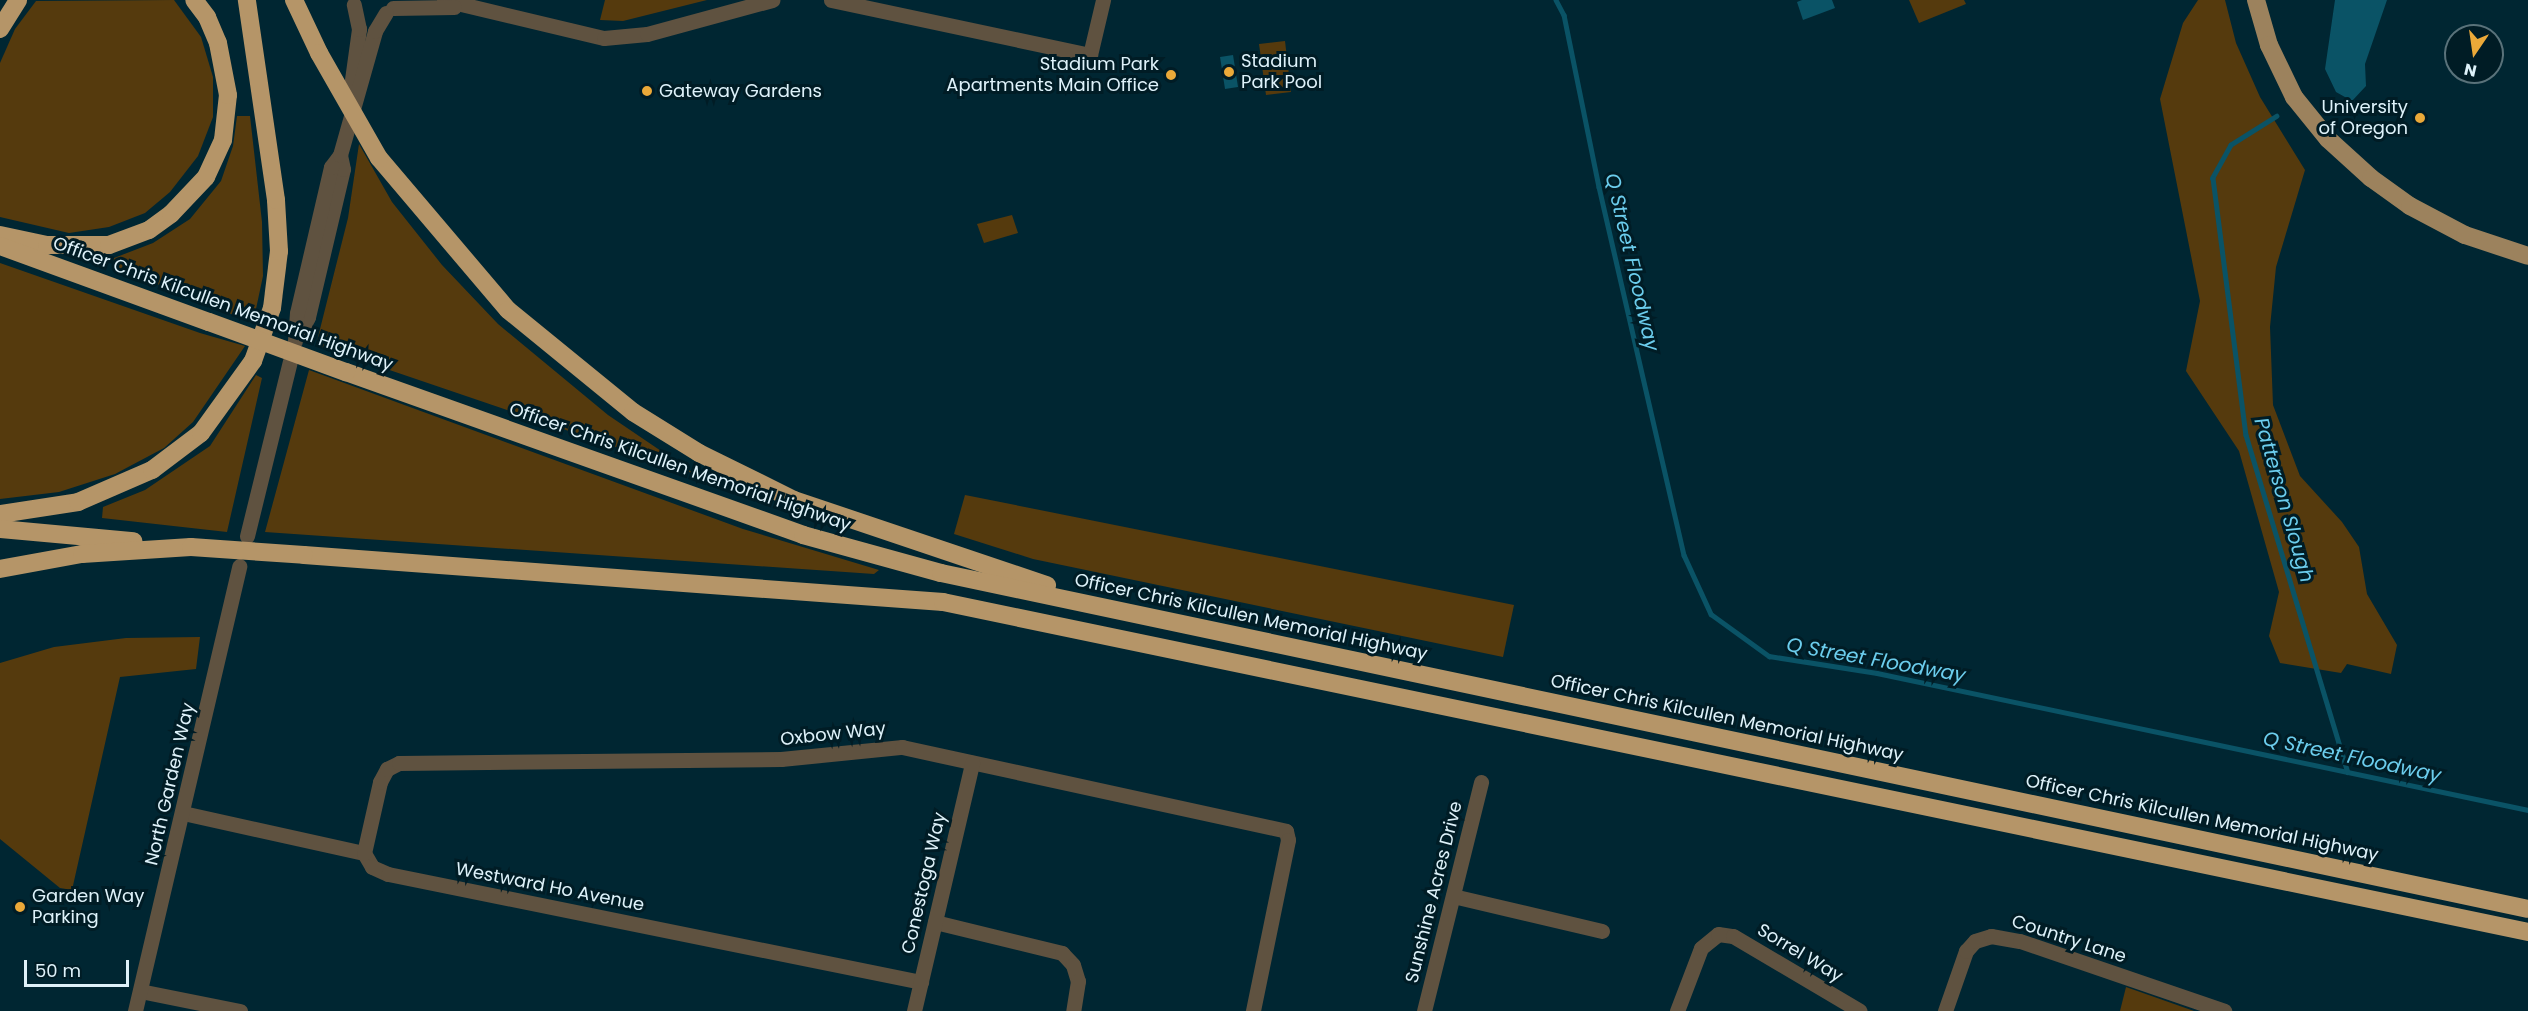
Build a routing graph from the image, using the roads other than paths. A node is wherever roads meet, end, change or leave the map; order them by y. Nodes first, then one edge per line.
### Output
1 (18, 0) edge
2 (194, 0) edge
3 (247, 0) edge
4 (294, 0) edge
5 (444, 0) edge
6 (772, 0) edge
7 (831, 0) edge
8 (1103, 0) edge
9 (2256, 0) edge
10 (352, 3) edge
11 (393, 7) edge
12 (463, 7) junction
13 (0, 29) edge
14 (348, 120) junction
15 (340, 155) junction
16 (0, 235) edge
17 (0, 246) edge
18 (2528, 256) edge
19 (290, 361) dead end
20 (0, 514) edge
21 (0, 529) edge
22 (247, 536) dead end
23 (191, 547) junction
24 (239, 566) dead end
25 (0, 569) edge
26 (1140, 615) junction
27 (972, 763) junction
28 (1481, 782) dead end
29 (183, 813) junction
30 (364, 853) junction
31 (1453, 896) junction
32 (2528, 909) edge
33 (935, 922) junction
34 (1602, 931) dead end
35 (2528, 932) edge
36 (921, 982) junction
37 (140, 991) junction
38 (135, 1011) edge
39 (240, 1011) edge
40 (914, 1011) edge
41 (1073, 1011) edge
42 (1253, 1011) edge
43 (1424, 1011) edge
44 (1677, 1011) edge
45 (1860, 1011) edge
46 (1945, 1011) edge
47 (2224, 1011) edge

1 - 13 highway
2 - 16 highway
3 - 20 highway
4 - 26 highway, bridge
5 - 12 street
6 - 12 street
7 - 8 street
9 - 18 main road
10 - 11 street
10 - 14 street
11 - 12 street
11 - 14 street
14 - 15 street
15 - 15 street
17 - 26 highway, Officer Chris Kilcullen Memorial Highway, bridge
19 - 22 street
21 - 23 highway
23 - 25 highway
23 - 35 highway, bridge
24 - 29 street, North Garden Way
26 - 32 highway, Officer Chris Kilcullen Memorial Highway
27 - 30 street, Oxbow Way
27 - 33 street, Conestoga Way
27 - 42 street, Oxbow Way
28 - 31 street, Sunshine Acres Drive
29 - 30 street
29 - 37 street, North Garden Way
30 - 36 street, Westward Ho Avenue
31 - 34 street
31 - 43 street, Sunshine Acres Drive
33 - 36 street, Conestoga Way
33 - 41 street
36 - 40 street, Conestoga Way
37 - 38 street, North Garden Way
37 - 39 street
44 - 45 street, Sorrel Way
46 - 47 street, Country Lane

